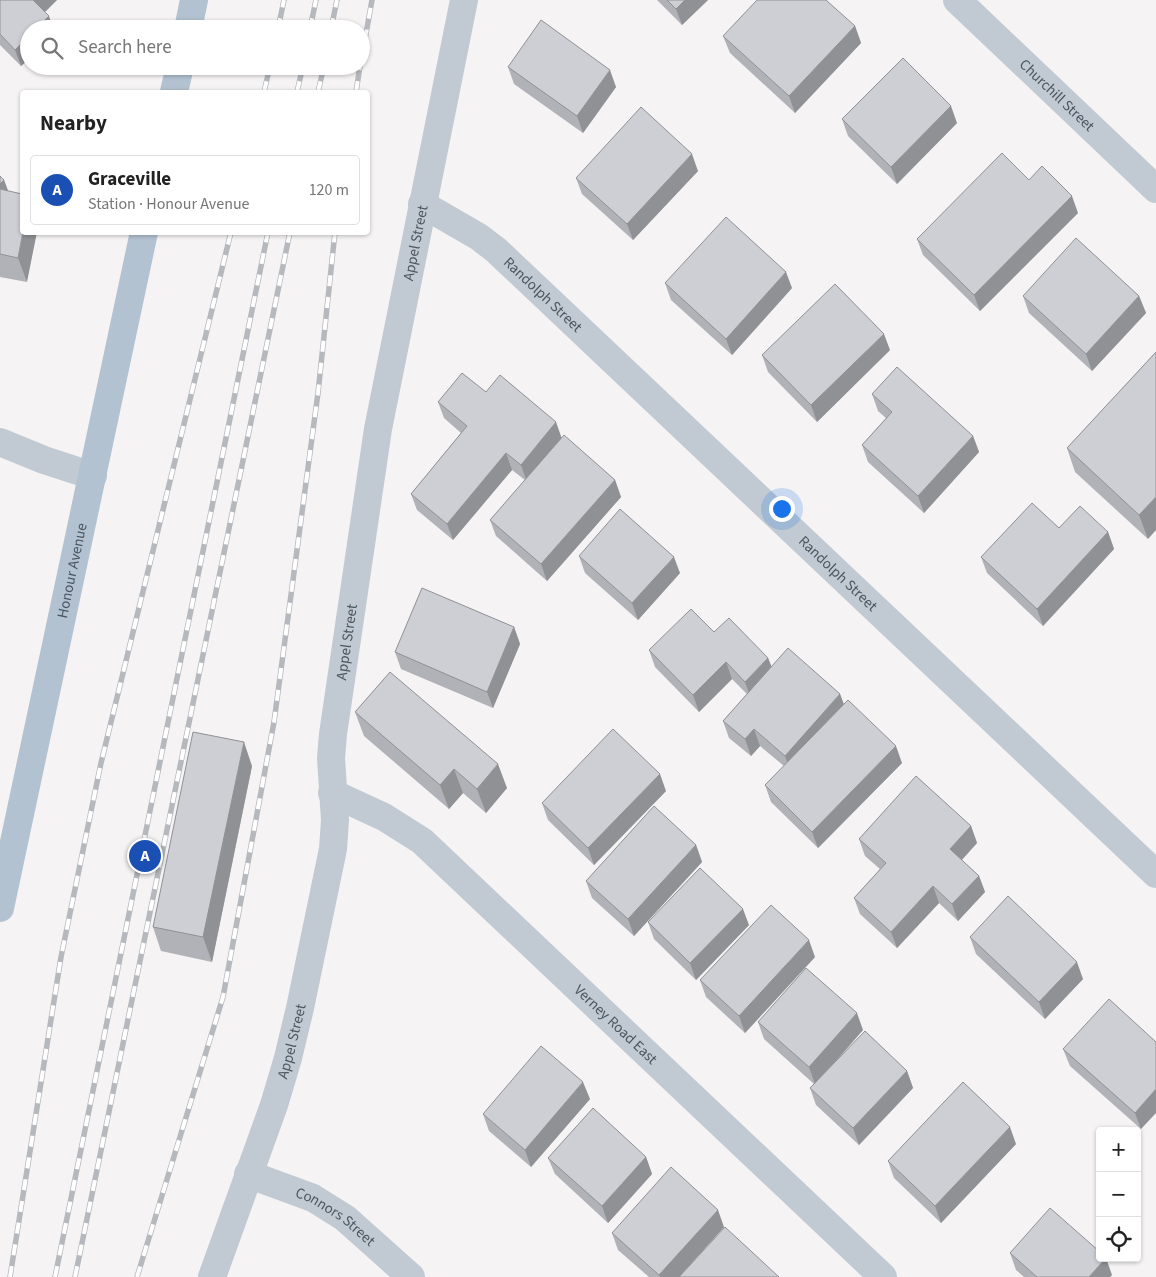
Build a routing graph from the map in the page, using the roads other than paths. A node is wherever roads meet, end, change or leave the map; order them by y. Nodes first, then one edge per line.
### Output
1 (194, 0) edge
2 (464, 0) edge
3 (957, 0) edge
4 (190, 20) edge
5 (178, 75) edge
6 (174, 90) edge
7 (1156, 189) edge
8 (422, 204) junction
9 (143, 235) edge
10 (0, 442) edge
11 (93, 476) junction
12 (332, 793) junction
13 (1156, 874) edge
14 (0, 908) edge
15 (248, 1174) junction
16 (212, 1277) edge
17 (411, 1277) edge
18 (883, 1277) edge

1 - 4 main road
2 - 8 street, Appel Street
3 - 7 street, Churchill Street
5 - 6 main road
8 - 12 street, Appel Street
8 - 13 street, Randolph Street
9 - 11 main road, Honour Avenue
10 - 11 street
11 - 14 main road, Honour Avenue
12 - 15 street, Appel Street
12 - 18 street, Verney Road East
15 - 16 street, Appel Street
15 - 17 street, Connors Street

